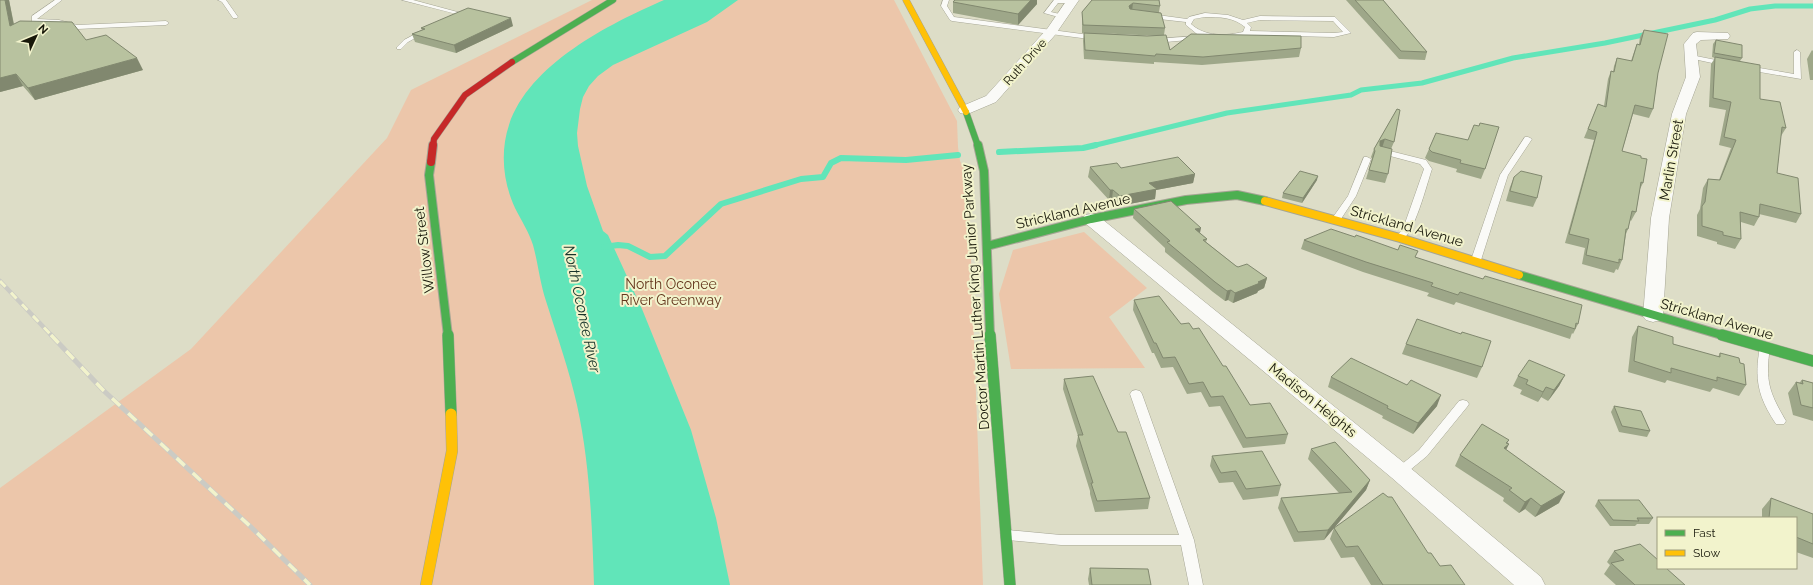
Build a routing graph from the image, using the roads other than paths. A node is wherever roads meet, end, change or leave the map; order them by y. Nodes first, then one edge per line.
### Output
1 (59, 0) edge
2 (221, 0) edge
3 (405, 0) edge
4 (437, 0) edge
5 (613, 0) edge
6 (906, 0) edge
7 (946, 0) edge
8 (1073, 1) edge
9 (426, 4) junction
10 (1140, 15) edge
11 (235, 17) dead end
12 (449, 20) edge
13 (1190, 21) junction
14 (1243, 22) junction
15 (166, 23) dead end
16 (432, 28) edge
17 (1051, 32) junction
18 (1246, 33) junction
19 (1211, 36) junction
20 (1724, 36) dead end
21 (1102, 38) edge
22 (1144, 41) edge
23 (399, 48) dead end
24 (1797, 52) dead end
25 (1691, 57) junction
26 (965, 110) junction
27 (1528, 138) dead end
28 (1382, 151) edge
29 (1366, 159) dead end
30 (1091, 219) junction
31 (1336, 220) junction
32 (1400, 238) junction
33 (987, 246) junction
34 (1476, 260) junction
35 (1653, 316) junction
36 (1765, 347) junction
37 (1813, 361) edge
38 (1136, 394) dead end
39 (1463, 404) dead end
40 (1780, 420) dead end
41 (1400, 472) junction
42 (1006, 535) junction
43 (1187, 540) junction
44 (426, 585) edge
45 (1010, 585) edge
46 (1196, 585) edge
47 (1532, 585) edge

1 - 15 lane
2 - 11 lane
3 - 9 lane
4 - 9 lane
5 - 44 street, Willow Street
6 - 26 street, Doctor Martin Luther King Junior Parkway
7 - 17 lane
8 - 17 street, Ruth Drive
9 - 12 lane
10 - 13 lane
13 - 14 lane
13 - 19 lane
14 - 18 lane
14 - 18 lane
16 - 23 lane
17 - 21 lane
17 - 26 street, Ruth Drive
18 - 19 lane
19 - 22 lane
20 - 25 street, Marlin Street
24 - 25 lane
25 - 35 street, Marlin Street
26 - 33 street, Doctor Martin Luther King Junior Parkway
27 - 34 lane
28 - 32 lane
29 - 31 lane
30 - 31 street, Strickland Avenue
30 - 33 street, Strickland Avenue
30 - 41 street, Madison Heights
31 - 32 street, Strickland Avenue
32 - 34 street, Strickland Avenue
33 - 42 street, Doctor Martin Luther King Junior Parkway
34 - 35 street, Strickland Avenue
35 - 36 street, Strickland Avenue
36 - 37 street, Strickland Avenue
36 - 40 lane
38 - 43 lane
39 - 41 lane
41 - 47 street, Madison Heights
42 - 43 lane
42 - 45 street, Doctor Martin Luther King Junior Parkway
43 - 46 lane

